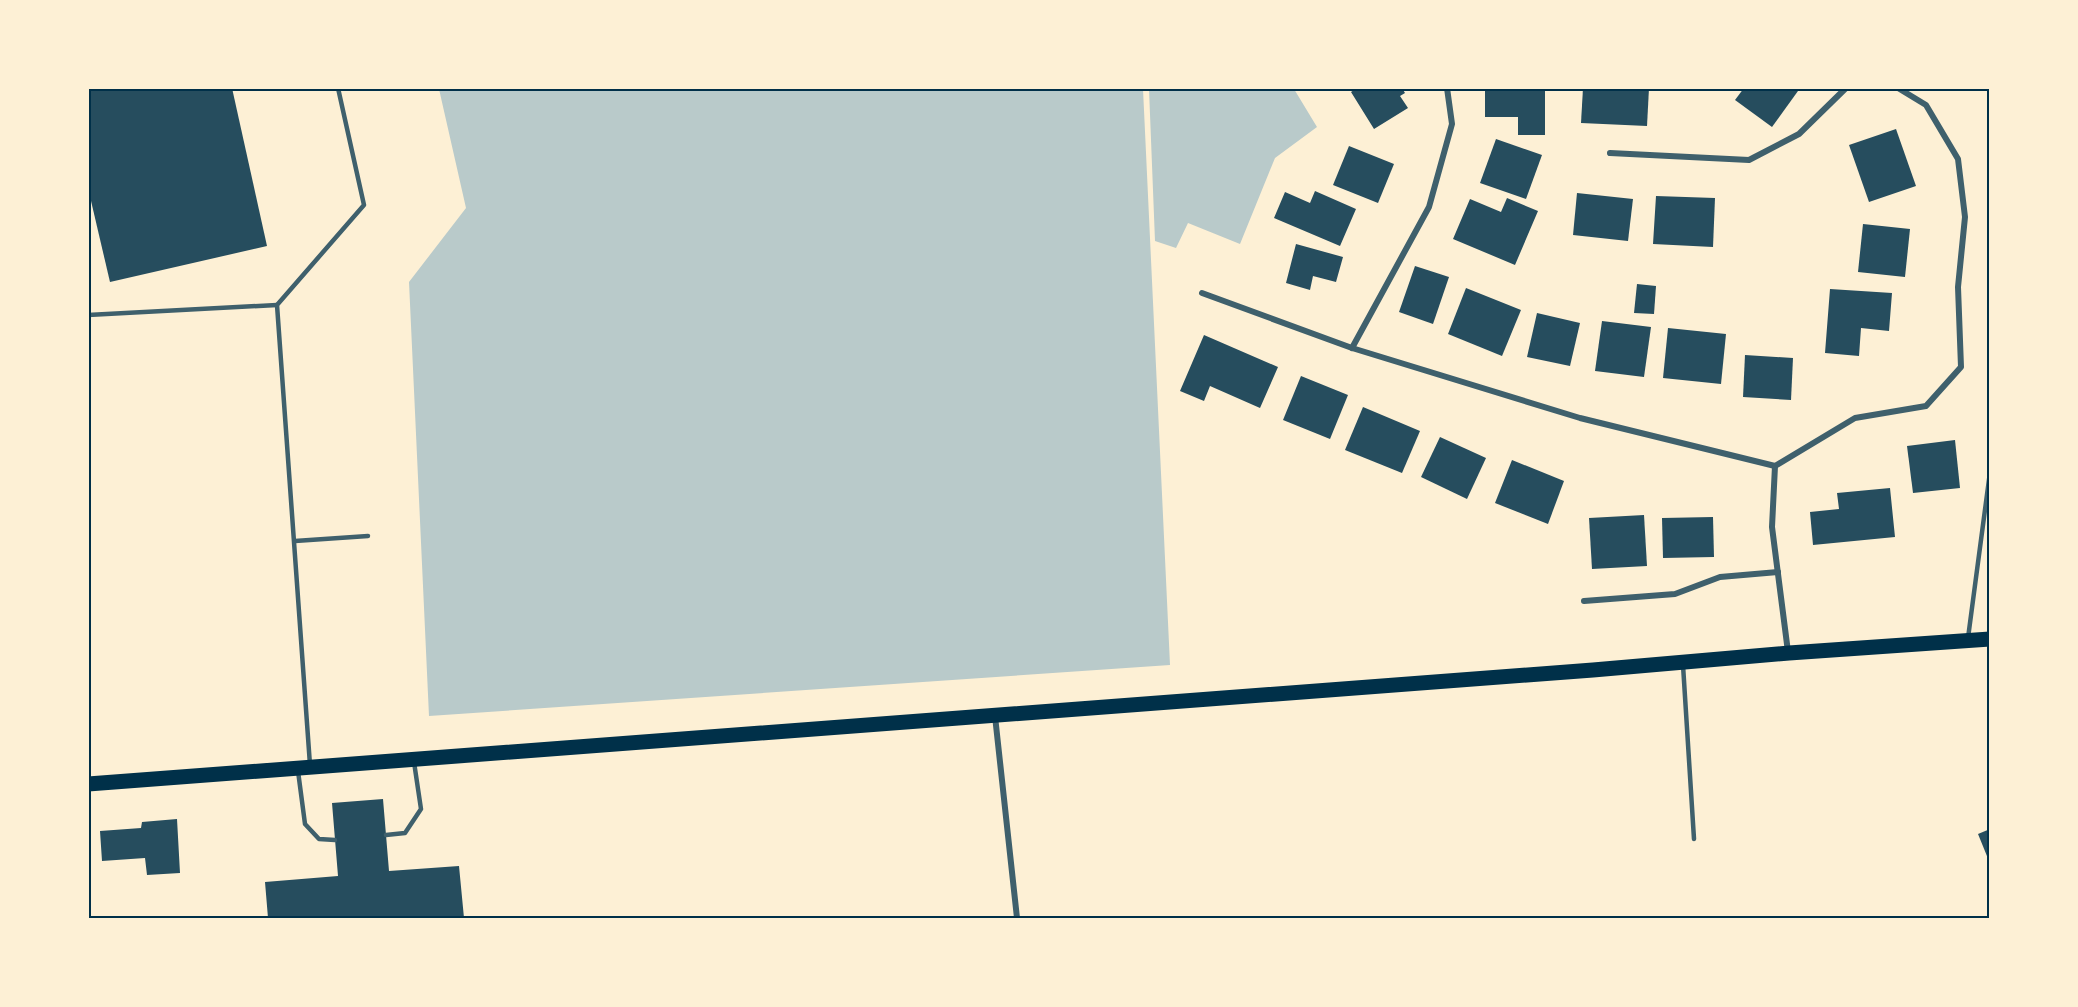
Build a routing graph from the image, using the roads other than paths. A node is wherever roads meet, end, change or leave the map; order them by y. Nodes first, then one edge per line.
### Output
1 (338, 88) edge
2 (1448, 88) edge
3 (1846, 88) edge
4 (1898, 88) edge
5 (1610, 153) dead end
6 (1202, 293) dead end
7 (277, 305) junction
8 (88, 315) edge
9 (1352, 348) junction
10 (1775, 466) junction
11 (1989, 472) edge
12 (368, 536) dead end
13 (295, 541) junction
14 (1778, 572) junction
15 (1584, 601) dead end
16 (1989, 639) edge
17 (1968, 641) junction
18 (1789, 653) junction
19 (1683, 662) junction
20 (995, 715) junction
21 (414, 759) junction
22 (304, 768) junction
23 (88, 784) edge
24 (386, 835) dead end
25 (1694, 838) dead end
26 (335, 840) dead end
27 (1017, 918) edge

1 - 7 lane
2 - 9 street
3 - 5 street
4 - 10 street
6 - 9 street
7 - 8 lane
7 - 13 lane
9 - 10 street
10 - 14 street
11 - 17 lane
12 - 13 lane
13 - 22 lane
14 - 15 street
14 - 18 street
16 - 17 main road
17 - 18 main road
18 - 19 main road
19 - 20 main road
19 - 25 lane
20 - 21 main road
20 - 27 street
21 - 22 main road
21 - 24 lane
22 - 23 main road
22 - 26 lane

